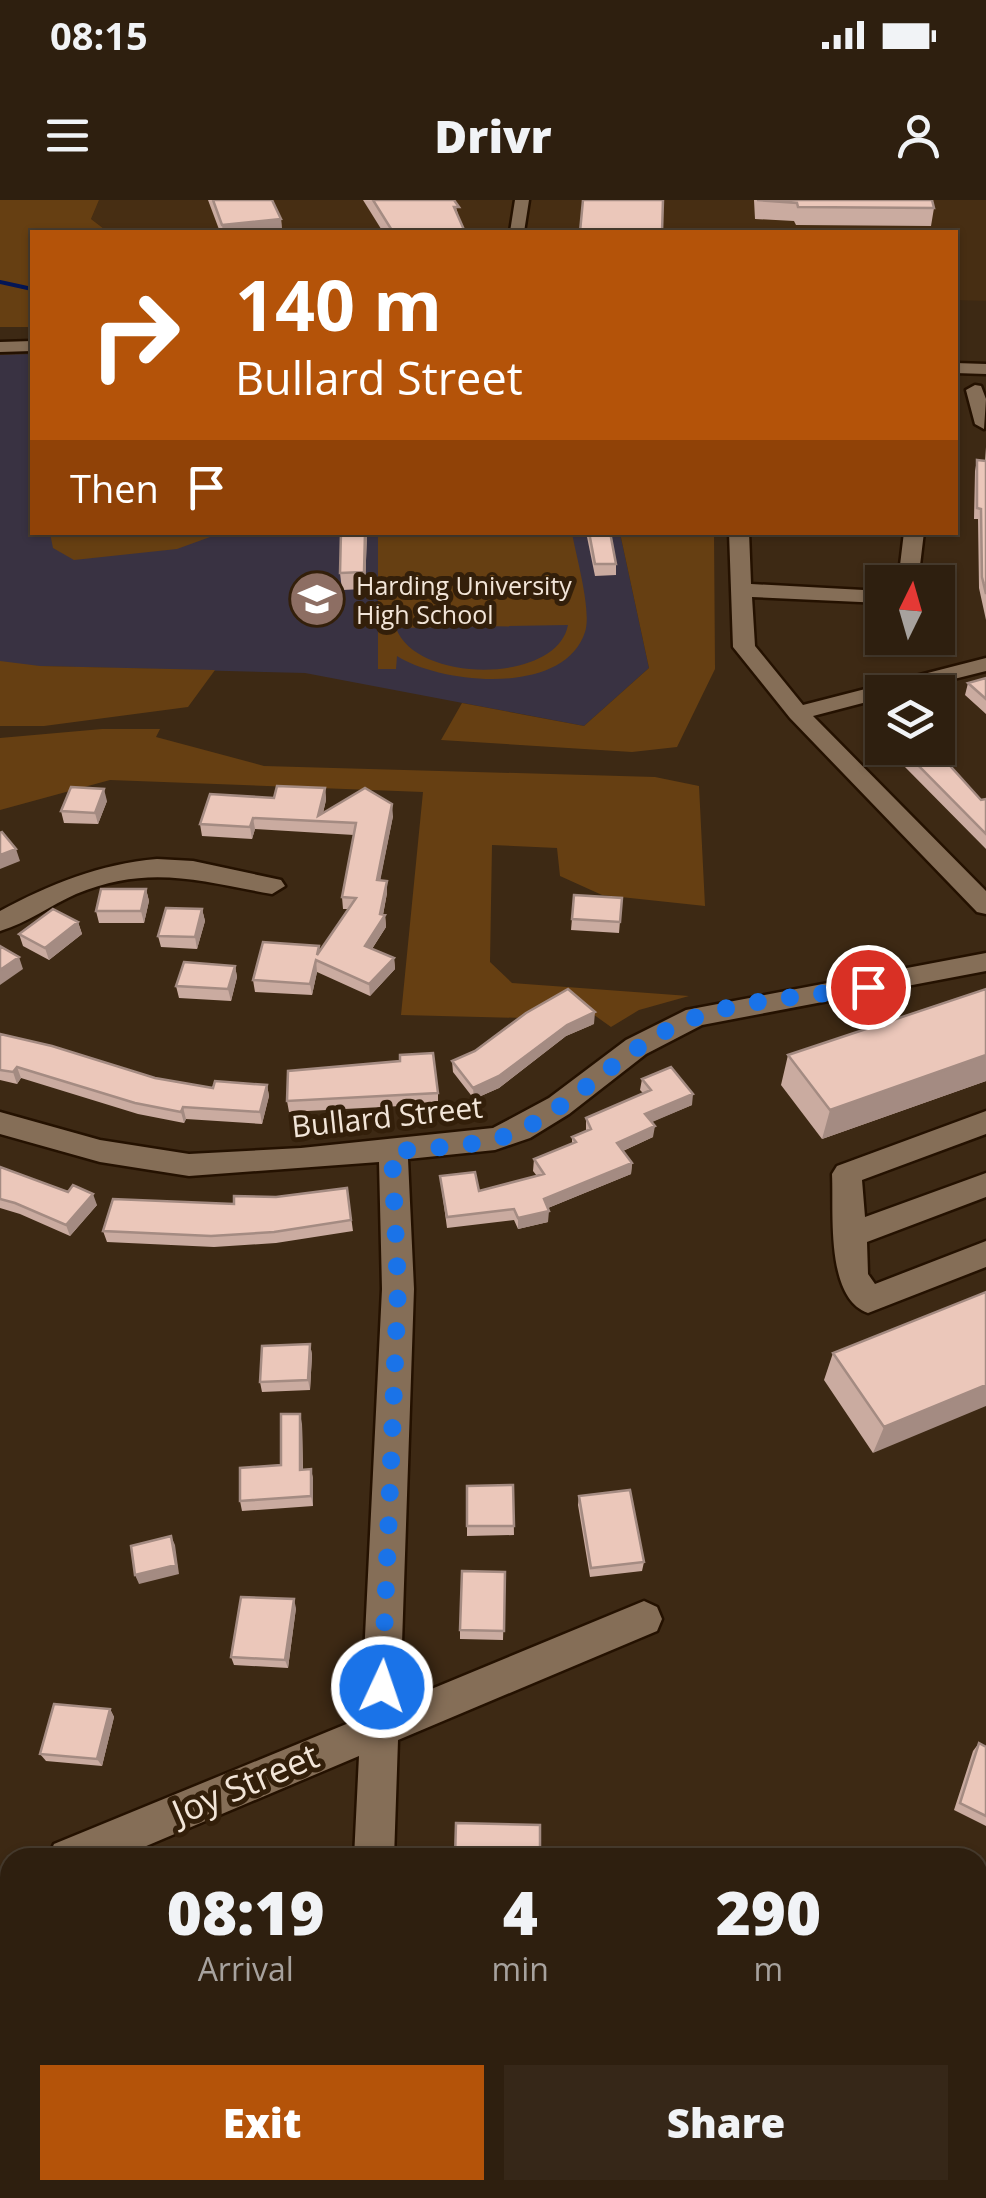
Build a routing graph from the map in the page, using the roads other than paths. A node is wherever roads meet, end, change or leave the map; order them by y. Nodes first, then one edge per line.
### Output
1 (522, 200) edge
2 (516, 230) edge
3 (0, 346) edge
4 (30, 346) edge
5 (958, 368) edge
6 (986, 368) edge
7 (739, 535) edge
8 (914, 535) edge
9 (910, 565) edge
10 (741, 590) junction
11 (865, 596) edge
12 (986, 664) edge
13 (798, 713) junction
14 (272, 886) dead end
15 (986, 906) edge
16 (0, 922) edge
17 (986, 962) edge
18 (986, 1122) edge
19 (0, 1123) edge
20 (392, 1152) junction
21 (986, 1185) edge
22 (851, 1236) junction
23 (986, 1254) edge
24 (644, 1619) dead end
25 (380, 1726) junction
26 (92, 1848) edge
27 (374, 1848) edge

1 - 2 street
3 - 4 street
5 - 6 street
7 - 10 street
8 - 9 street
10 - 11 street
10 - 13 street
12 - 13 street
13 - 15 street
14 - 16 street
17 - 20 street, Bullard Street
18 - 22 street
19 - 20 street, Bullard Street
20 - 25 street
21 - 22 street
22 - 23 street
24 - 25 street, Joy Street
25 - 26 street, Joy Street
25 - 27 street

